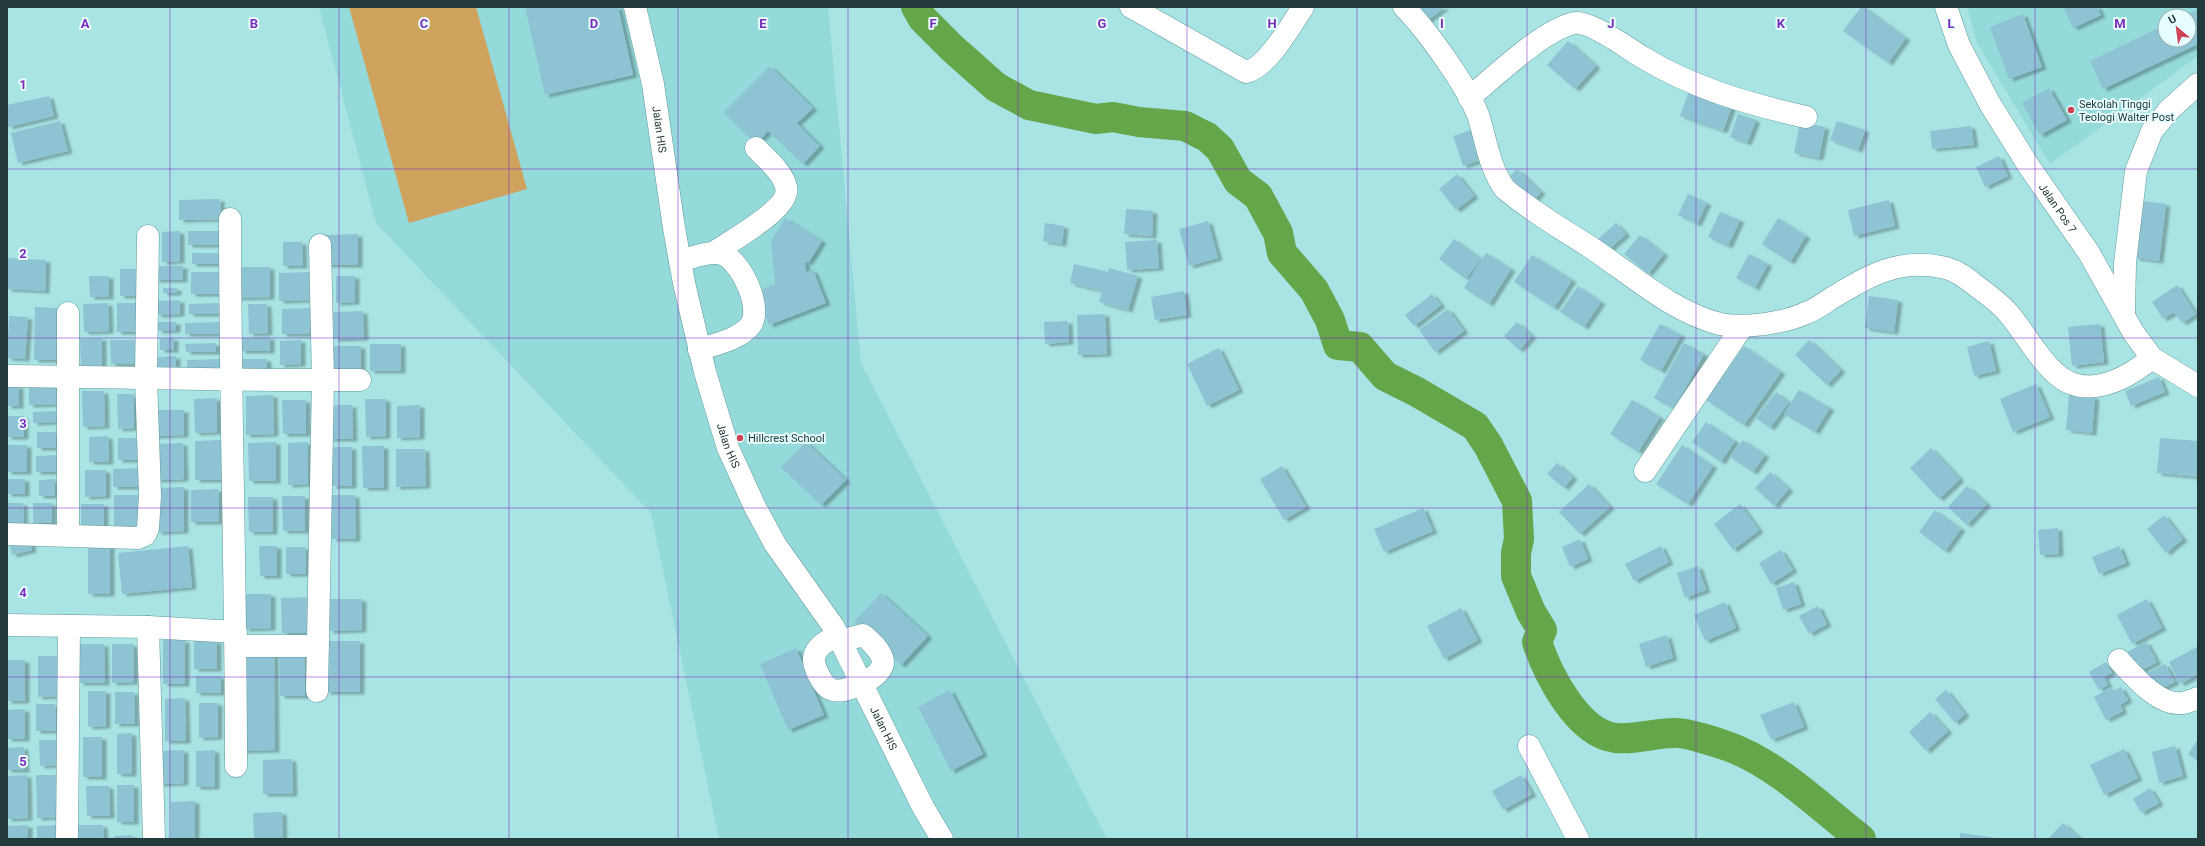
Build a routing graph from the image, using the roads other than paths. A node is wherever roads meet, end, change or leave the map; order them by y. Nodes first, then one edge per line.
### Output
1 (635, 7) edge
2 (1131, 7) edge
3 (1303, 7) edge
4 (1404, 7) edge
5 (1946, 7) edge
6 (2198, 84) edge
7 (1469, 98) junction
8 (1806, 117) dead end
9 (756, 148) dead end
10 (230, 219) dead end
11 (148, 236) dead end
12 (320, 245) dead end
13 (715, 252) junction
14 (680, 261) junction
15 (68, 313) dead end
16 (2124, 315) junction
17 (1742, 327) junction
18 (699, 350) junction
19 (2152, 358) junction
20 (7, 376) edge
21 (68, 376) junction
22 (146, 377) junction
23 (230, 380) junction
24 (323, 380) junction
25 (360, 380) dead end
26 (2198, 386) edge
27 (1645, 472) dead end
28 (7, 534) edge
29 (68, 535) junction
30 (7, 625) edge
31 (69, 626) junction
32 (148, 627) junction
33 (839, 638) junction
34 (236, 639) junction
35 (318, 646) junction
36 (2119, 660) dead end
37 (862, 685) junction
38 (317, 691) dead end
39 (2198, 698) edge
40 (1528, 746) dead end
41 (236, 766) dead end
42 (68, 839) edge
43 (154, 839) edge
44 (942, 839) edge
45 (1578, 839) edge

1 - 14 street, Jalan HIS
2 - 3 street
4 - 7 street
5 - 16 street, Jalan Pos 7
6 - 16 street
7 - 8 street
7 - 17 street
9 - 13 street
10 - 23 street
11 - 22 street
12 - 24 street
13 - 14 street
13 - 18 street
14 - 18 street, Jalan HIS
15 - 21 street
16 - 19 street, Jalan Pos 7
17 - 19 street
17 - 27 street
18 - 33 street, Jalan HIS
19 - 26 street, Jalan Pos 7
20 - 21 street
21 - 22 street
21 - 29 street
22 - 23 street
22 - 29 street
23 - 24 street
23 - 34 street
24 - 25 street
24 - 35 street
28 - 29 street
30 - 31 street
31 - 32 street
31 - 42 street
32 - 34 street
32 - 43 street
33 - 37 street, Jalan HIS
33 - 37 street
33 - 37 street
34 - 35 street
34 - 41 street
35 - 38 street
36 - 39 street
37 - 44 street, Jalan HIS
40 - 45 street

